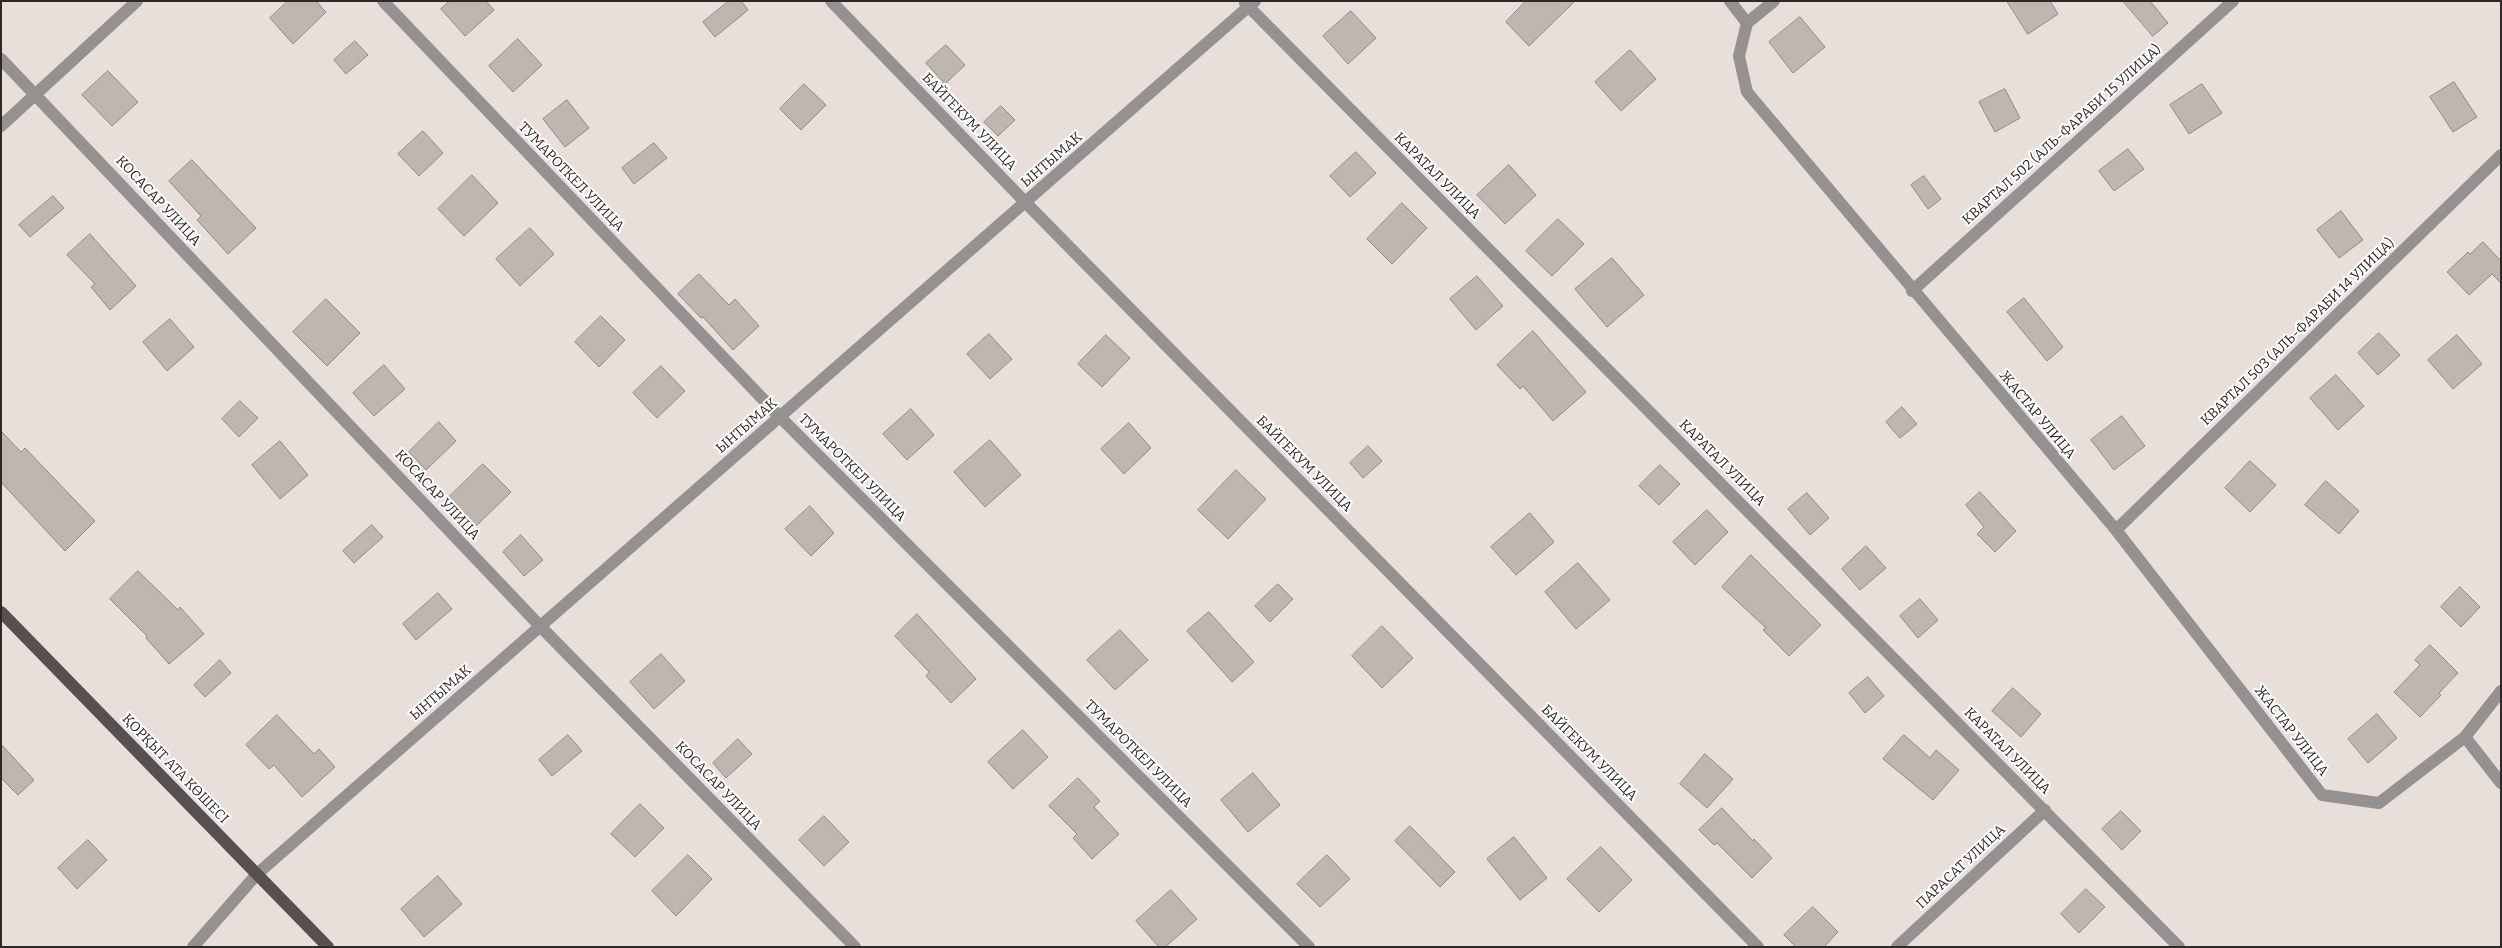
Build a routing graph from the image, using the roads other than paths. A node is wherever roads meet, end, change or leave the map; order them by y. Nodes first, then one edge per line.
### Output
1 (137, 1) edge
2 (382, 1) edge
3 (831, 1) edge
4 (1730, 1) edge
5 (1774, 1) edge
6 (2233, 1) edge
7 (1250, 3) edge
8 (1747, 23) junction
9 (1, 59) edge
10 (36, 94) junction
11 (1, 126) edge
12 (2501, 155) edge
13 (1026, 203) junction
14 (1912, 291) junction
15 (780, 417) junction
16 (2116, 530) junction
17 (1, 612) edge
18 (540, 626) junction
19 (2501, 691) edge
20 (2466, 737) junction
21 (2501, 782) edge
22 (2045, 810) junction
23 (257, 874) junction
24 (194, 947) edge
25 (328, 947) edge
26 (855, 947) edge
27 (1309, 947) edge
28 (1758, 947) edge
29 (1897, 947) edge
30 (2179, 947) edge

1 - 10 street
2 - 15 street, ТУМАРОТКЕЛ УЛИЦА
3 - 13 street, БАЙГЕКУМ УЛИЦА
4 - 8 street
5 - 8 street
6 - 14 street, КВАРТАЛ 502 (АЛЬ-ФАРАБИ 15 УЛИЦА)
7 - 13 street, ЫНТЫМАК
7 - 22 street, КАРАТАЛ УЛИЦА
8 - 14 street, ЖАСТАР УЛИЦА
9 - 10 street, КОСАСАР УЛИЦА
10 - 11 street
10 - 18 street, КОСАСАР УЛИЦА
12 - 16 street, КВАРТАЛ 503 (АЛЬ-ФАРАБИ 14 УЛИЦА)
13 - 15 street, ЫНТЫМАК
13 - 28 street, БАЙГЕКУМ УЛИЦА
14 - 16 street, ЖАСТАР УЛИЦА
15 - 18 street, ЫНТЫМАК
15 - 27 street, ТУМАРОТКЕЛ УЛИЦА
16 - 20 street, ЖАСТАР УЛИЦА
17 - 23 main road, ҚОРҚЫТ АТА КӨШЕСІ
18 - 23 street, ЫНТЫМАК
18 - 26 street, КОСАСАР УЛИЦА
19 - 20 street
20 - 21 street
22 - 29 street, ПАРАСАТ УЛИЦА
22 - 30 street, КАРАТАЛ УЛИЦА
23 - 24 street, ЫНТЫМАК
23 - 25 main road, ҚОРҚЫТ АТА КӨШЕСІ

